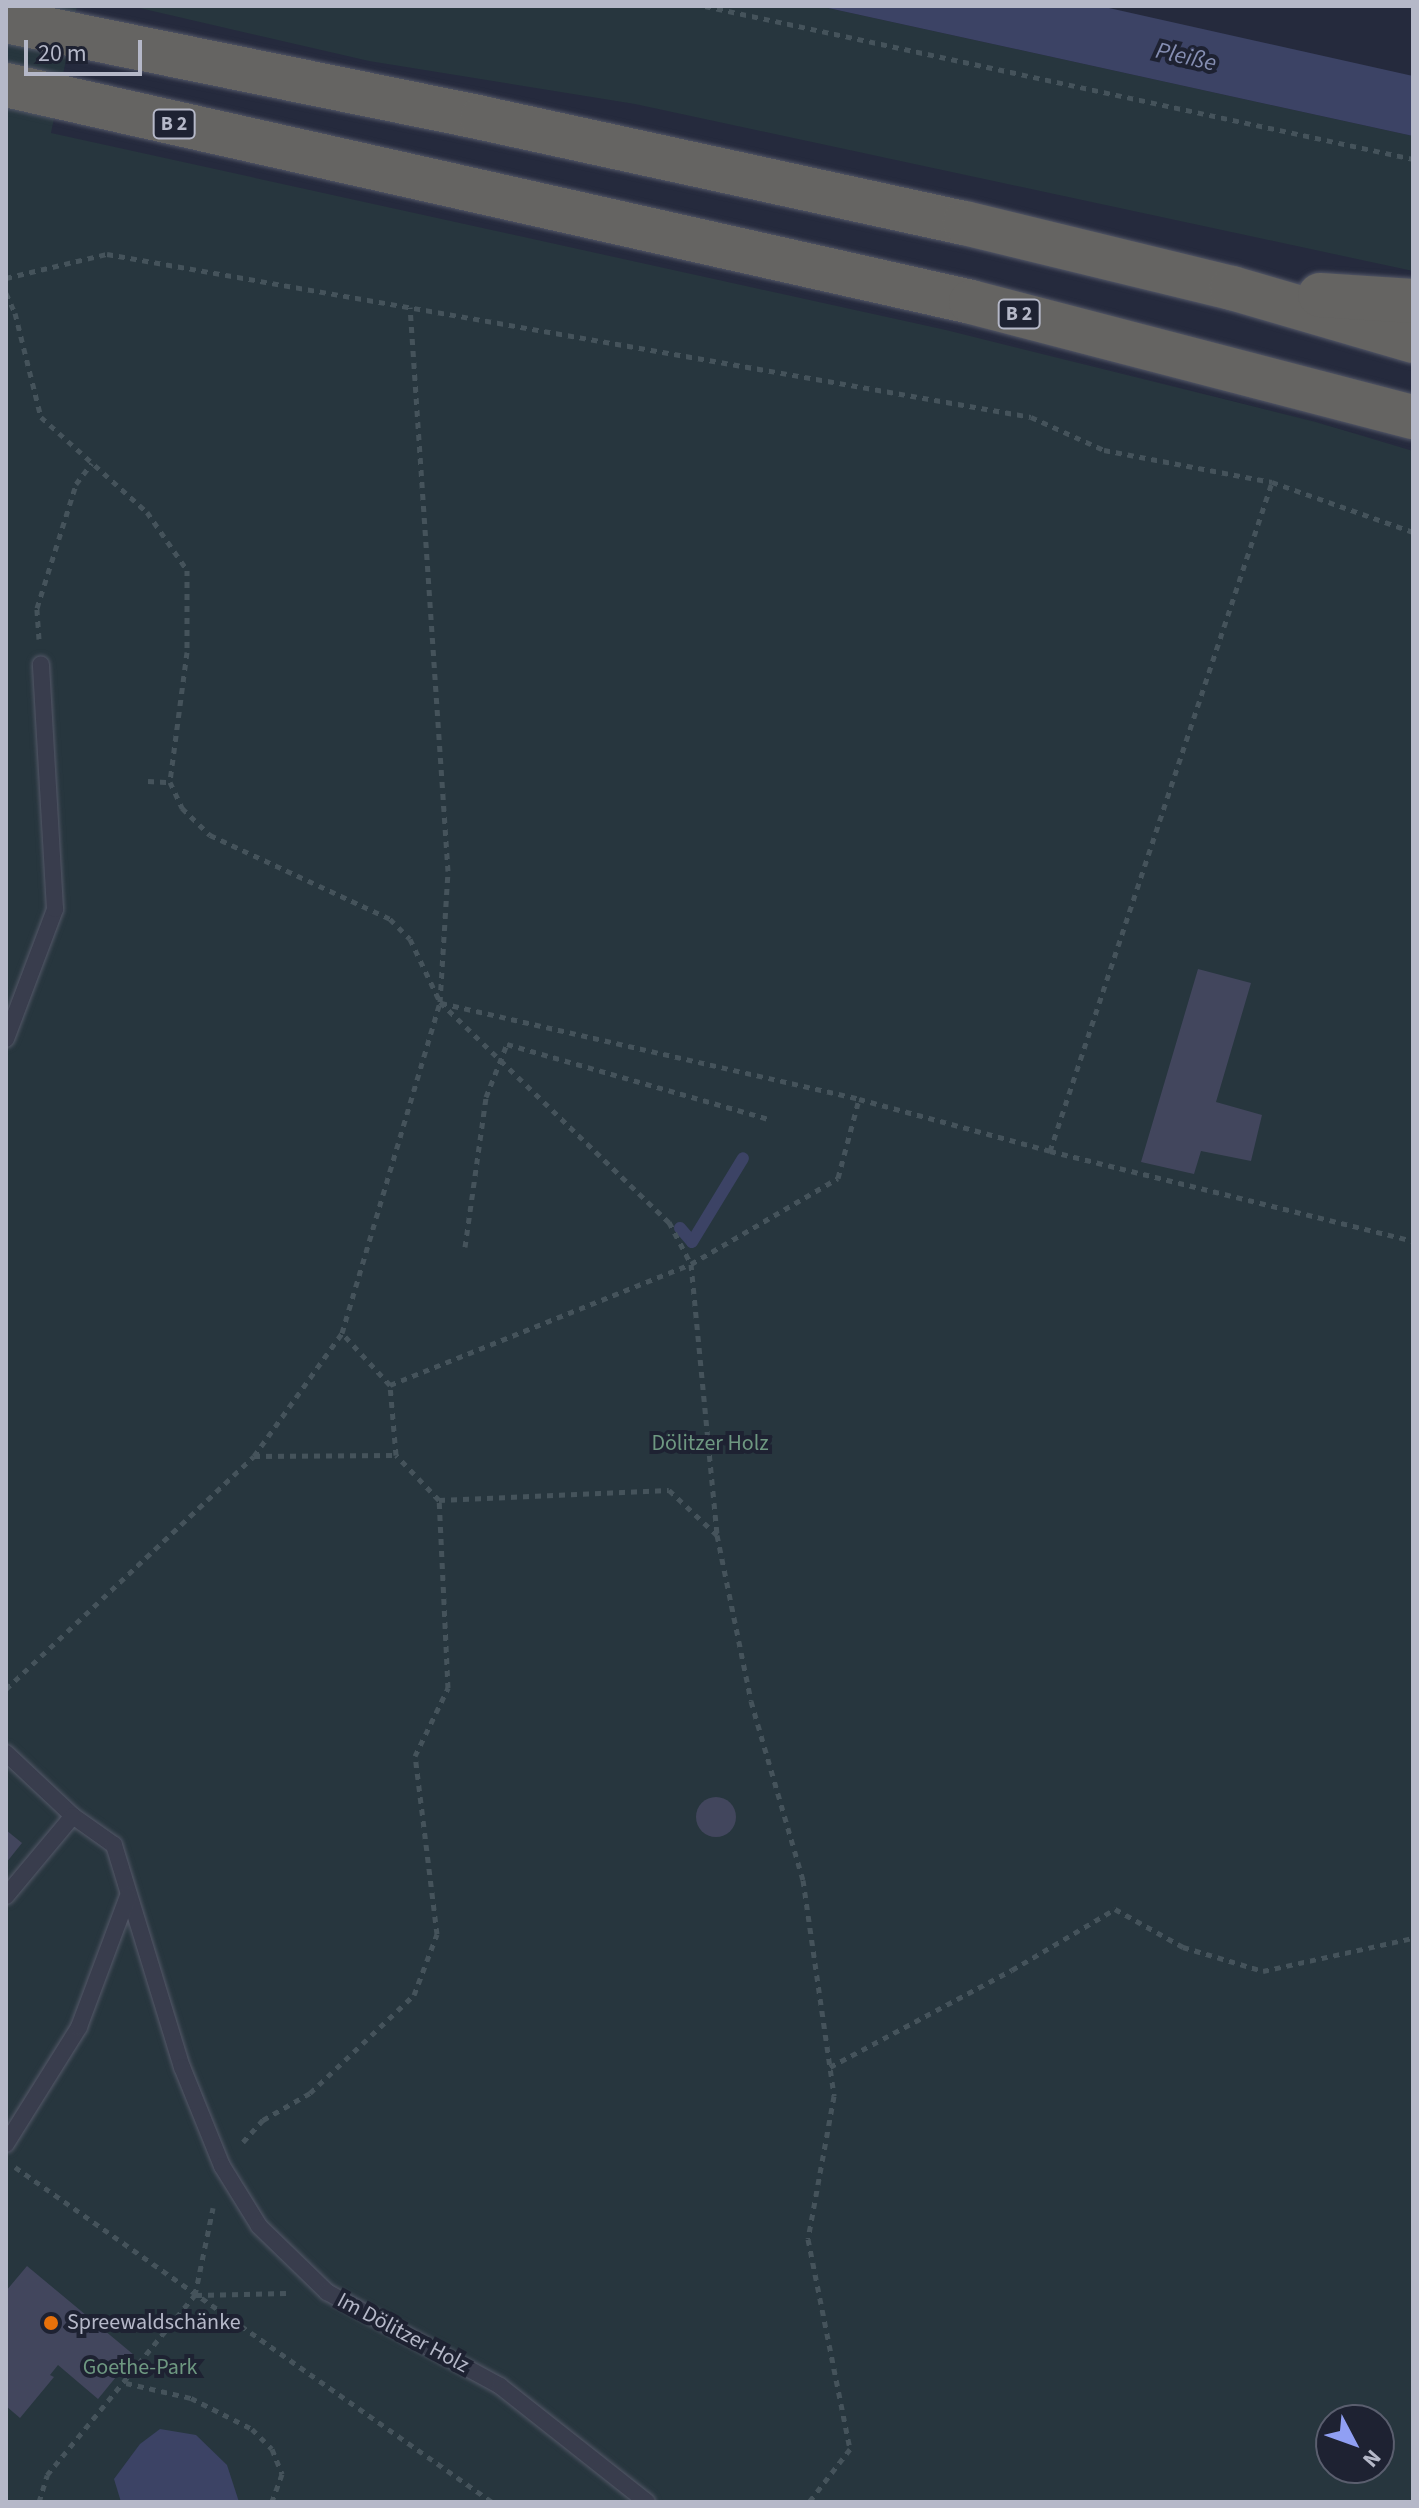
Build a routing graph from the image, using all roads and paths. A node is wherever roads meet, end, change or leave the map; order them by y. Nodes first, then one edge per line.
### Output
1 (705, 6) edge
2 (6, 21) edge
3 (6, 85) edge
4 (1413, 159) edge
5 (6, 278) edge
6 (1232, 288) junction
7 (6, 293) edge
8 (1413, 301) edge
9 (410, 307) junction
10 (1413, 341) edge
11 (1413, 417) edge
12 (92, 463) junction
13 (1272, 482) junction
14 (1413, 532) edge
15 (41, 664) joint
16 (148, 781) dead end
17 (170, 782) junction
18 (440, 1002) junction
19 (6, 1039) edge
20 (501, 1061) junction
21 (859, 1099) junction
22 (769, 1119) dead end
23 (1050, 1151) junction
24 (1413, 1241) edge
25 (465, 1247) dead end
26 (691, 1264) junction
27 (342, 1333) junction
28 (390, 1385) junction
29 (396, 1455) junction
30 (254, 1456) junction
31 (439, 1500) junction
32 (717, 1535) junction
33 (6, 1689) edge
34 (6, 1753) edge
35 (73, 1816) junction
36 (6, 1896) edge
37 (128, 1896) junction
38 (1413, 1938) edge
39 (830, 2067) junction
40 (6, 2144) edge
41 (6, 2161) edge
42 (222, 2166) junction
43 (327, 2292) junction
44 (195, 2295) junction
45 (126, 2383) junction
46 (39, 2502) edge
47 (272, 2502) edge
48 (492, 2502) edge
49 (647, 2502) edge
50 (809, 2502) edge

1 - 4 path
2 - 6 highway
3 - 11 highway, B 2
5 - 9 path
6 - 8 highway
6 - 10 highway
7 - 12 path
9 - 13 path
9 - 18 path
12 - 15 path
12 - 17 path
13 - 14 path
13 - 23 path
15 - 19 lane
16 - 17 path
17 - 18 path
18 - 20 path
18 - 21 path
18 - 27 path
20 - 22 path
20 - 25 path
20 - 26 path
21 - 23 path
21 - 26 path
23 - 24 path
26 - 28 path
26 - 32 path
27 - 28 path
27 - 30 path
28 - 29 path
29 - 30 path
29 - 31 path
30 - 33 path
31 - 32 path
31 - 42 path
32 - 39 path
34 - 35 lane, Im Dölitzer Holz
35 - 36 lane
35 - 37 lane, Im Dölitzer Holz
37 - 40 lane
37 - 42 lane, Im Dölitzer Holz
38 - 39 path
39 - 50 path
41 - 44 path
42 - 43 lane, Im Dölitzer Holz
42 - 44 path
43 - 44 path
43 - 49 lane, Im Dölitzer Holz
44 - 45 path
44 - 48 path
45 - 46 path
45 - 47 path

